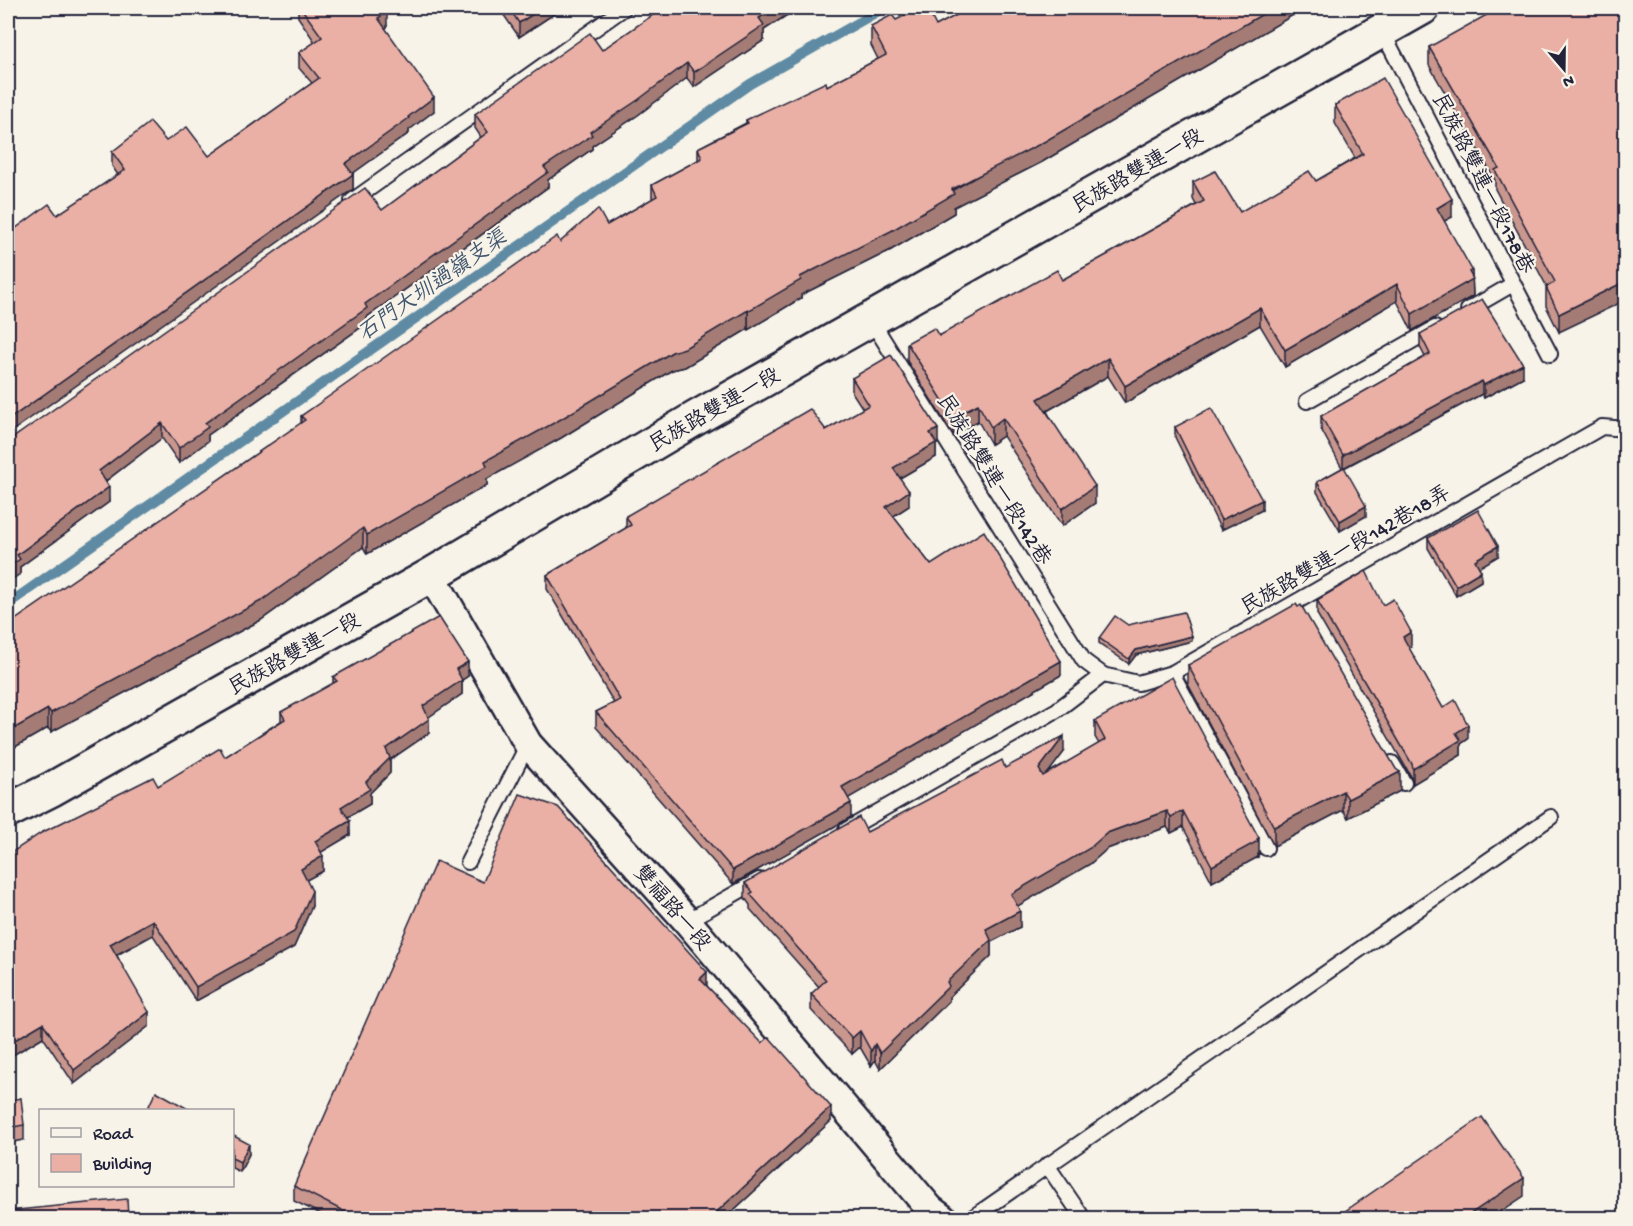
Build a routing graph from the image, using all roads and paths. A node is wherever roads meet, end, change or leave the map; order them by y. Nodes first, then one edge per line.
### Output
1 (624, 8) edge
2 (1422, 8) edge
3 (1382, 31) junction
4 (345, 206) edge
5 (1513, 284) junction
6 (871, 320) junction
7 (1550, 354) dead end
8 (1306, 401) dead end
9 (1626, 429) edge
10 (431, 576) junction
11 (1083, 661) joint
12 (1172, 673) junction
13 (1103, 675) junction
14 (528, 744) junction
15 (1386, 753) edge
16 (1404, 783) dead end
17 (8, 812) edge
18 (1551, 817) dead end
19 (831, 839) edge
20 (1266, 848) dead end
21 (468, 862) dead end
22 (769, 874) edge
23 (687, 921) junction
24 (1047, 1165) junction
25 (931, 1215) edge
26 (972, 1218) edge
27 (1083, 1218) edge

1 - 4 lane
2 - 3 main road, 民族路雙連一段
3 - 5 lane, 民族路雙連一段178巷
3 - 6 main road, 民族路雙連一段
5 - 7 lane, 民族路雙連一段178巷
5 - 8 lane
6 - 10 main road, 民族路雙連一段
6 - 11 lane, 民族路雙連一段142巷
9 - 12 lane, 民族路雙連一段142巷18弄
10 - 14 street, 雙福路一段
10 - 17 main road, 民族路雙連一段
11 - 13 lane, 民族路雙連一段142巷18弄
12 - 13 lane, 民族路雙連一段142巷18弄
12 - 20 lane
13 - 19 lane
14 - 21 lane
14 - 23 street, 雙福路一段
15 - 16 lane
18 - 24 lane
22 - 23 lane
23 - 25 street, 雙福路一段
24 - 26 lane
24 - 27 lane

